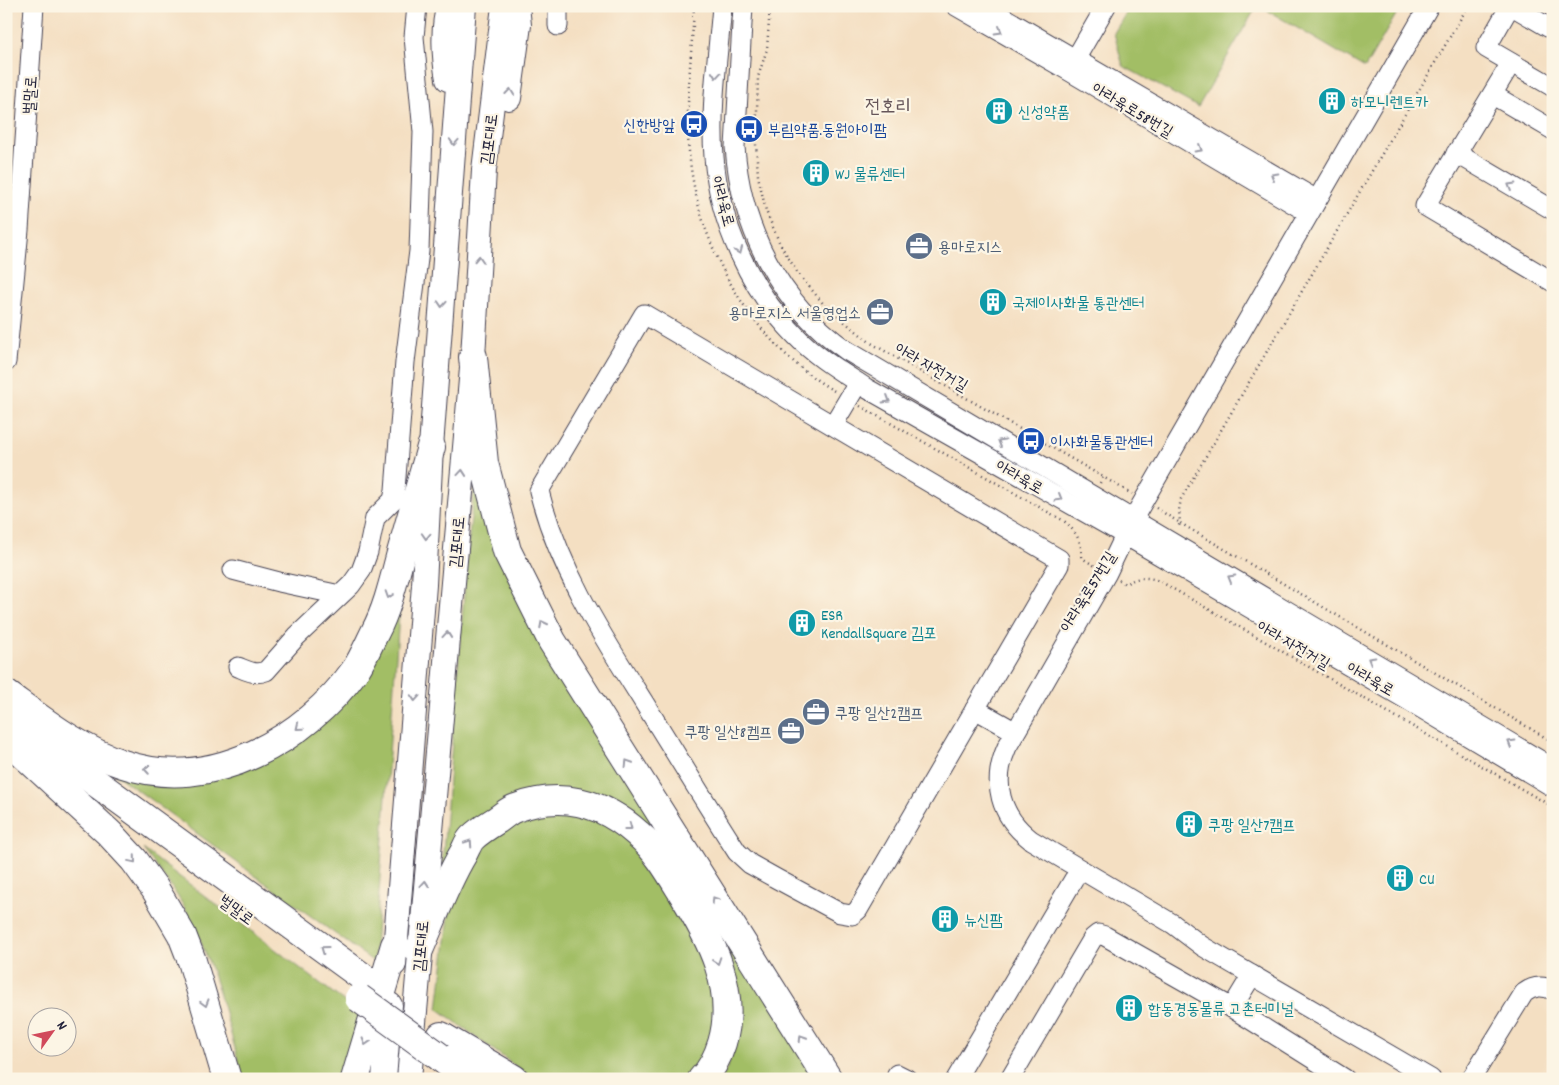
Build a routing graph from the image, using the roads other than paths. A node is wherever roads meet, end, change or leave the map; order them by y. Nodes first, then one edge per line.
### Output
1 (34, 6) edge
2 (417, 6) edge
3 (449, 6) edge
4 (464, 6) edge
5 (504, 6) edge
6 (517, 6) edge
7 (558, 6) edge
8 (720, 6) edge
9 (743, 6) edge
10 (747, 6) edge
11 (956, 6) edge
12 (984, 6) edge
13 (1092, 6) edge
14 (1106, 6) edge
15 (1429, 6) edge
16 (1511, 6) edge
17 (558, 26) dead end
18 (1553, 30) edge
19 (742, 31) junction
20 (1066, 62) junction
21 (1511, 63) junction
22 (1553, 87) edge
23 (1493, 95) junction
24 (458, 103) junction
25 (1553, 130) edge
26 (1456, 153) junction
27 (484, 170) junction
28 (1313, 207) junction
29 (1553, 210) edge
30 (1553, 282) edge
31 (473, 357) junction
32 (6, 362) edge
33 (858, 383) junction
34 (833, 426) junction
35 (431, 447) junction
36 (1129, 527) junction
37 (233, 570) dead end
38 (340, 595) junction
39 (238, 667) dead end
40 (6, 694) edge
41 (6, 704) edge
42 (975, 709) junction
43 (1007, 727) junction
44 (7, 732) edge
45 (1553, 768) edge
46 (1553, 787) edge
47 (1074, 878) junction
48 (286, 921) junction
49 (1202, 946) junction
50 (407, 948) junction
51 (1252, 976) junction
52 (361, 988) junction
53 (1553, 990) edge
54 (1232, 1008) junction
55 (440, 1046) junction
56 (227, 1079) edge
57 (355, 1079) edge
58 (384, 1079) edge
59 (409, 1079) edge
60 (468, 1079) edge
61 (499, 1079) edge
62 (514, 1079) edge
63 (702, 1079) edge
64 (828, 1079) edge
65 (956, 1079) edge
66 (1010, 1079) edge
67 (1345, 1079) edge
68 (1431, 1079) edge
69 (1471, 1079) edge

1 - 32 street, 벌말로
2 - 38 street
3 - 24 main road
4 - 24 main road, 김포대로
5 - 27 main road, 김포대로
27 -> 6 main road
7 - 17 street
8 -> 33 street, 아라육로
9 - 19 street, 아라육로
10 - 19 street
11 -> 20 street, 아라육로58번길
12 - 20 street
13 - 20 street
14 - 20 street
15 - 28 street
16 - 18 street
16 - 21 street
36 -> 19 street, 아라육로
20 - 28 street, 아라육로58번길
21 - 22 street
21 - 23 street
23 - 25 street
23 - 26 street
24 -> 35 main road, 김포대로
29 -> 26 street
26 - 30 street
31 -> 27 main road, 김포대로
28 - 36 street
50 -> 31 main road, 김포대로
64 -> 31 highway
33 - 34 street
33 -> 36 street, 아라육로
34 - 42 street
34 - 42 street
35 -> 40 highway
35 -> 50 main road, 김포대로
36 - 43 street, 아라육로57번길
45 -> 36 street, 아라육로
36 - 46 street, 아라육로
36 - 49 street, 아라육로57번길
37 - 38 street
38 - 39 street
41 - 48 highway, 벌말로
42 - 43 street
43 - 47 street, 아라육로57번길
44 - 48 highway, 벌말로
44 - 52 highway, 벌말로
44 -> 56 highway
47 - 49 street, 아라육로57번길
47 - 65 street
52 -> 48 highway, 벌말로
49 - 51 street, 아라육로57번길
50 -> 57 highway
50 - 58 main road, 김포대로
50 - 59 main road, 김포대로
50 -> 63 highway
51 - 54 street
51 - 68 street, 아라육로57번길
52 - 55 highway, 벌말로, bridge
53 - 69 street
54 - 66 street
54 - 67 street
55 - 60 highway, 벌말로
55 - 61 highway, 벌말로
55 - 62 highway

